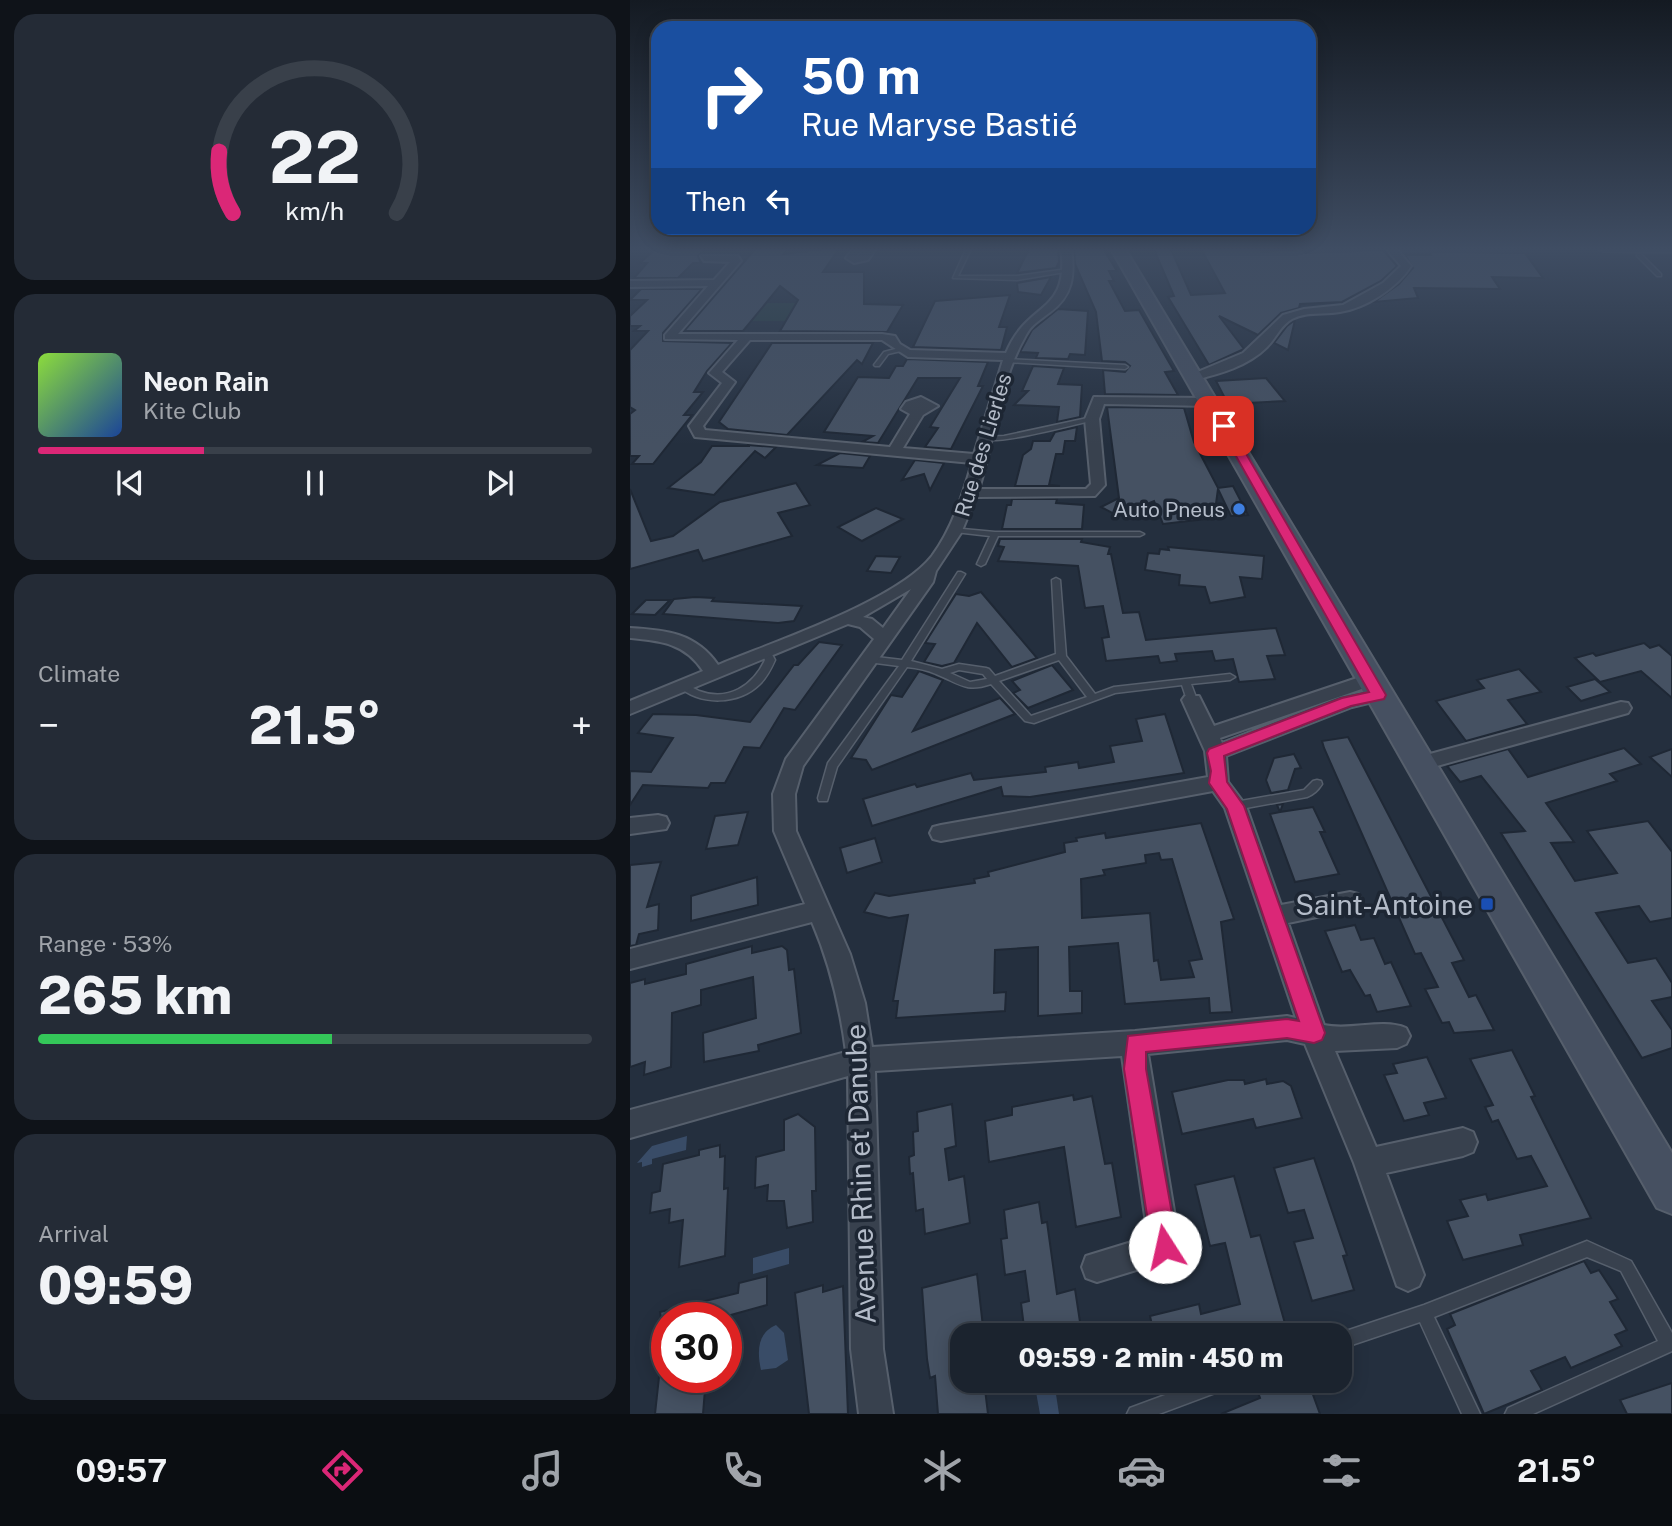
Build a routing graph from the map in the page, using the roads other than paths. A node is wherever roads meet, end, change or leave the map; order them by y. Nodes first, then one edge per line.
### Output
1 (690, 313) edge
2 (1041, 313) edge
3 (1157, 313) edge
4 (1296, 313) edge
5 (748, 336) junction
6 (899, 350) junction
7 (1009, 359) junction
8 (877, 365) dead end
9 (1125, 367) dead end
10 (1195, 376) junction
11 (1210, 402) junction
12 (918, 412) dead end
13 (1092, 419) junction
14 (986, 439) junction
15 (894, 451) junction
16 (979, 459) junction
17 (970, 493) junction
18 (955, 530) junction
19 (995, 534) junction
20 (1140, 534) dead end
21 (981, 564) dead end
22 (928, 571) junction
23 (961, 573) dead end
24 (1056, 580) dead end
25 (847, 618) junction
26 (630, 633) edge
27 (884, 638) junction
28 (765, 651) junction
29 (1061, 656) junction
30 (868, 659) junction
31 (904, 665) junction
32 (714, 673) junction
33 (942, 673) junction
34 (1230, 677) dead end
35 (993, 680) junction
36 (683, 685) junction
37 (1374, 688) junction
38 (1189, 691) junction
39 (1092, 698) junction
40 (630, 708) edge
41 (1621, 708) dead end
42 (1211, 744) junction
43 (1419, 764) junction
44 (1218, 783) junction
45 (1317, 785) dead end
46 (822, 798) dead end
47 (1235, 806) junction
48 (658, 823) dead end
49 (630, 825) edge
50 (941, 834) dead end
51 (1350, 901) dead end
52 (821, 909) junction
53 (1273, 916) junction
54 (630, 959) edge
55 (1314, 1033) junction
56 (1397, 1036) dead end
57 (1135, 1043) junction
58 (861, 1060) junction
59 (630, 1124) edge
60 (1463, 1142) dead end
61 (1368, 1163) junction
62 (1672, 1193) edge
63 (1097, 1267) dead end
64 (1408, 1275) dead end
65 (1424, 1312) junction
66 (1352, 1337) edge
67 (1193, 1393) edge
68 (876, 1414) edge
69 (1136, 1414) edge
70 (1471, 1414) edge
71 (1514, 1414) edge

1 - 5 street
2 - 7 street, Rue des Lierles
3 - 10 main road
4 - 10 street
5 - 6 street
5 - 15 street
6 - 7 street
6 - 8 lane
7 - 9 lane
7 - 14 street, Rue des Lierles
10 - 11 main road
11 - 13 street
11 - 37 main road
12 - 15 street
13 - 14 lane
13 - 17 street
14 - 16 street, Rue des Lierles
15 - 16 street
16 - 17 street, Rue des Lierles
17 - 18 street, Rue des Lierles
18 - 19 lane
18 - 22 street, Rue des Lierles
19 - 20 lane
19 - 21 lane
22 - 25 street
22 - 27 street, Avenue Rhin et Danube
23 - 31 lane
24 - 29 lane
25 - 27 street
25 - 28 street
26 - 32 street
27 - 30 street, Avenue Rhin et Danube
28 - 32 street
28 - 36 lane
29 - 35 lane
29 - 39 lane
30 - 31 lane
30 - 52 street, Avenue Rhin et Danube
31 - 33 lane
31 - 46 lane
32 - 36 street
33 - 35 lane
33 - 35 lane
34 - 38 lane
35 - 39 lane
36 - 40 street
37 - 42 street
37 - 43 main road
38 - 39 lane
38 - 42 street
41 - 43 street
42 - 44 street
43 - 62 main road
44 - 47 street
44 - 50 street
45 - 47 lane
47 - 53 street
48 - 49 street
51 - 53 street
52 - 54 street
52 - 58 street, Avenue Rhin et Danube
53 - 55 street
55 - 56 street
55 - 57 street
55 - 61 street
57 - 58 street
57 - 63 street
58 - 59 street
58 - 68 street, Avenue Rhin et Danube
60 - 61 street
61 - 64 street
65 - 66 lane
65 - 70 lane
65 - 71 lane
67 - 69 lane

